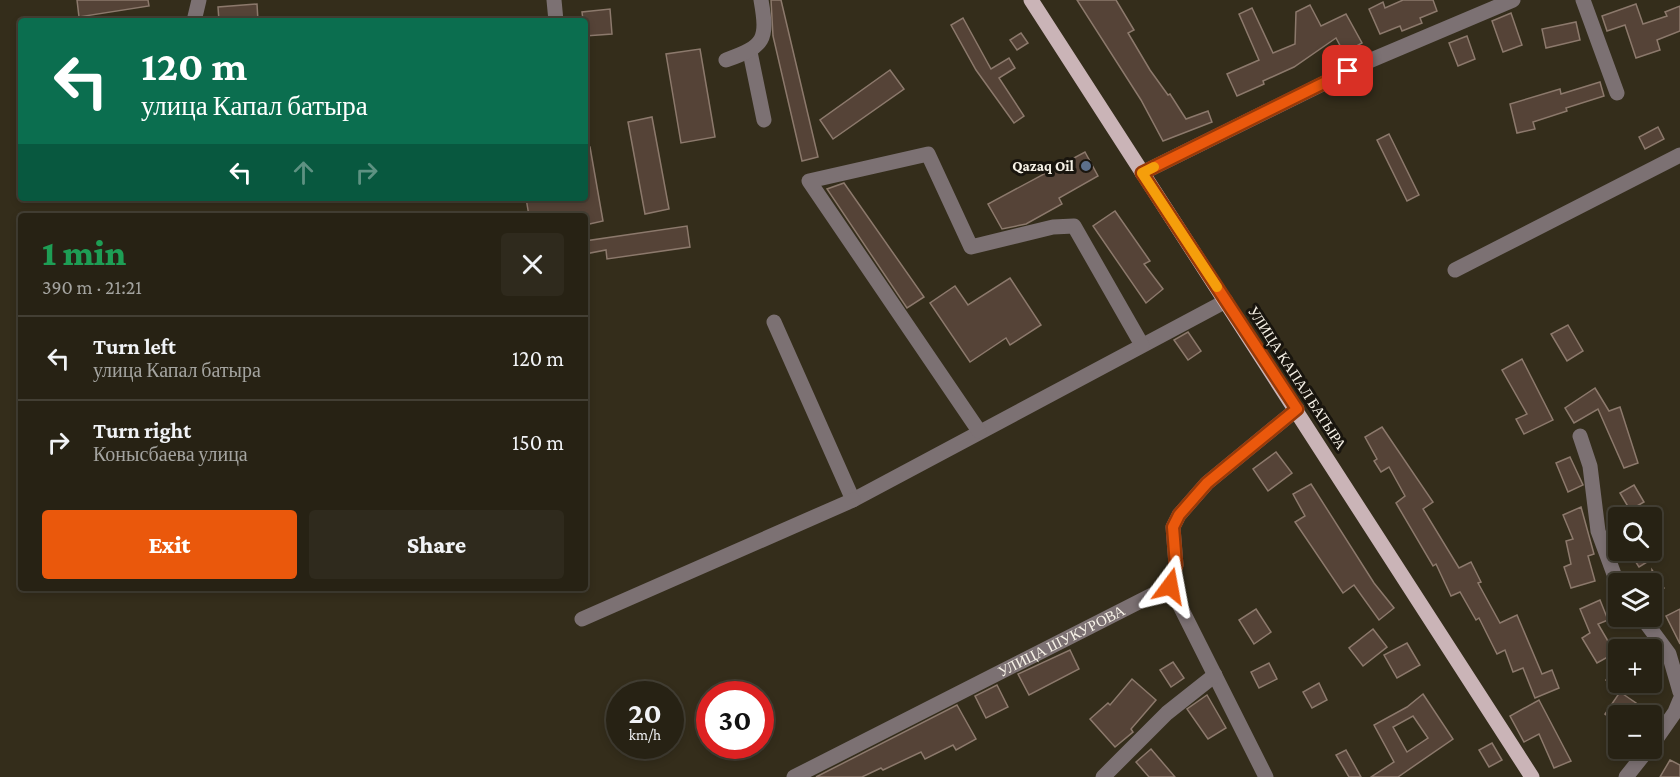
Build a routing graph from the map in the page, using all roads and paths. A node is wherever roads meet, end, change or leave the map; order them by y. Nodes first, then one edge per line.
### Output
1 (199, 0) edge
2 (554, 0) edge
3 (761, 0) edge
4 (1031, 0) edge
5 (1514, 0) edge
6 (1583, 0) edge
7 (195, 18) edge
8 (556, 18) edge
9 (750, 52) junction
10 (726, 60) dead end
11 (1617, 93) dead end
12 (764, 120) dead end
13 (1680, 155) edge
14 (1142, 173) junction
15 (1455, 270) dead end
16 (1226, 301) junction
17 (774, 322) dead end
18 (1142, 345) junction
19 (1297, 409) junction
20 (979, 431) junction
21 (1580, 436) dead end
22 (853, 500) junction
23 (1614, 573) edge
24 (1170, 586) junction
25 (582, 619) dead end
26 (1649, 627) edge
27 (1215, 675) junction
28 (1680, 692) edge
29 (1678, 707) edge
30 (1662, 730) edge
31 (1642, 759) edge
32 (1632, 775) edge
33 (795, 777) edge
34 (1103, 777) edge
35 (1266, 777) edge
36 (1532, 777) edge

1 - 7 street
2 - 8 street
3 - 9 street
4 - 14 main road, УЛИЦА КАПАЛ БАТЫРА
5 - 14 street
6 - 11 street
9 - 10 street
9 - 12 street
13 - 15 street
14 - 16 main road, УЛИЦА КАПАЛ БАТЫРА
16 - 18 street
16 - 19 main road, УЛИЦА КАПАЛ БАТЫРА
17 - 22 street
18 - 20 street
18 - 20 street
19 - 24 street
19 - 36 main road, УЛИЦА КАПАЛ БАТЫРА
20 - 22 street
21 - 23 street
22 - 25 street
24 - 27 street
24 - 33 street, УЛИЦА ШУКУРОВА
26 - 28 street
27 - 34 street
27 - 35 street
29 - 30 street
31 - 32 street

